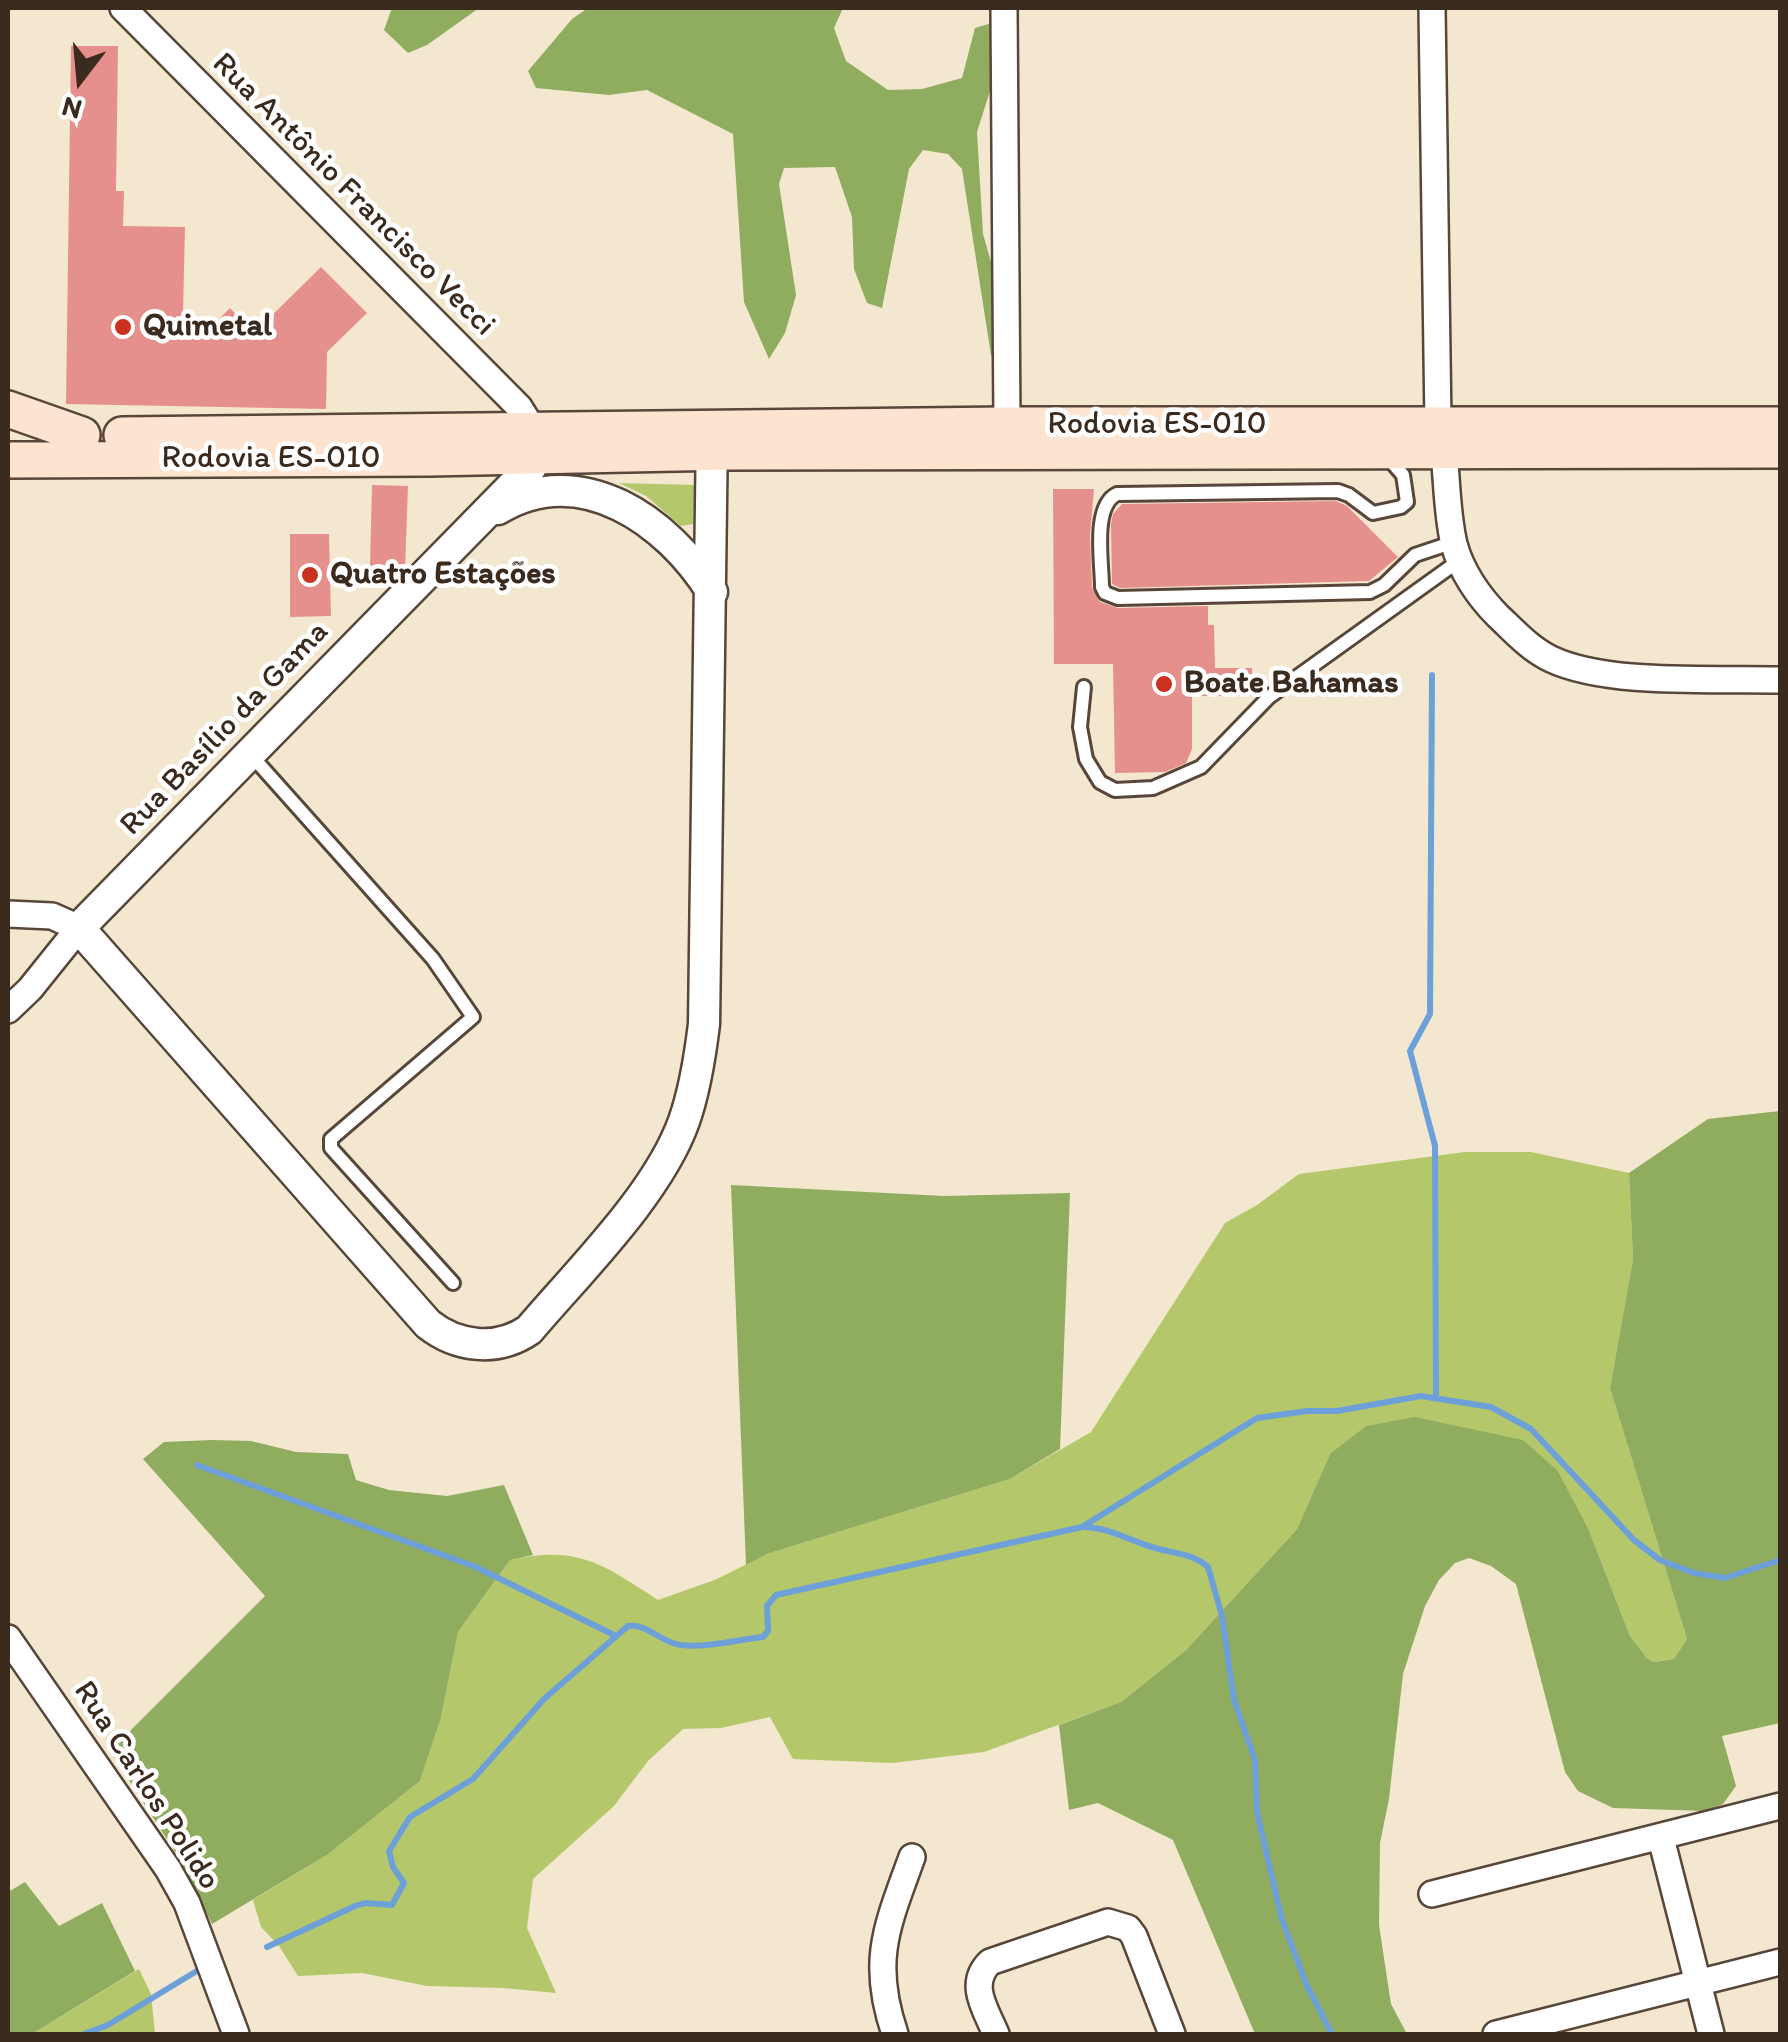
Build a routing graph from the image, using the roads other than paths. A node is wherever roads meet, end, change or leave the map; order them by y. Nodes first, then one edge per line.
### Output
1 (123, 8) edge
2 (1004, 8) edge
3 (1432, 8) edge
4 (8, 410) edge
5 (1007, 425) junction
6 (1780, 425) edge
7 (8, 435) edge
8 (82, 436) junction
9 (1441, 438) junction
10 (712, 440) junction
11 (534, 443) junction
12 (1780, 450) edge
13 (1376, 453) junction
14 (8, 460) edge
15 (483, 516) junction
16 (1457, 551) junction
17 (712, 592) junction
18 (1780, 680) edge
19 (1084, 687) dead end
20 (250, 754) junction
21 (8, 914) edge
22 (79, 928) junction
23 (8, 1010) edge
24 (453, 1283) dead end
25 (8, 1638) edge
26 (1780, 1806) edge
27 (1661, 1838) junction
28 (912, 1857) dead end
29 (1432, 1894) dead end
30 (1780, 1962) edge
31 (1698, 1983) junction
32 (236, 2034) edge
33 (896, 2034) edge
34 (996, 2034) edge
35 (1172, 2034) edge
36 (1496, 2034) edge
37 (1711, 2034) edge

1 - 11 street, Rua Antônio Francisco Vecci
2 - 5 street
3 - 9 street
4 - 8 main road
5 - 9 main road, Rodovia ES-010
5 - 10 main road, Rodovia ES-010
6 - 9 main road, Rodovia ES-010
7 - 8 main road, Rodovia ES-010
8 - 11 main road, Rodovia ES-010
9 - 12 main road, Rodovia ES-010
9 - 13 main road, Rodovia ES-010
9 - 16 street
10 - 11 main road, Rodovia ES-010
10 - 13 main road, Rodovia ES-010
10 - 17 street
11 - 14 main road, Rodovia ES-010
11 - 15 street, Rua Basílio da Gama
13 - 16 lane
15 - 17 street
15 - 20 street, Rua Basílio da Gama
16 - 18 street
16 - 19 lane
17 - 22 street
20 - 22 street, Rua Basílio da Gama
20 - 24 lane
21 - 22 street
22 - 23 street, Rua Basílio da Gama
25 - 32 street, Rua Carlos Polido
26 - 27 street
27 - 29 street
27 - 31 street
28 - 33 street
30 - 31 street
31 - 36 street
31 - 37 street
34 - 35 street

